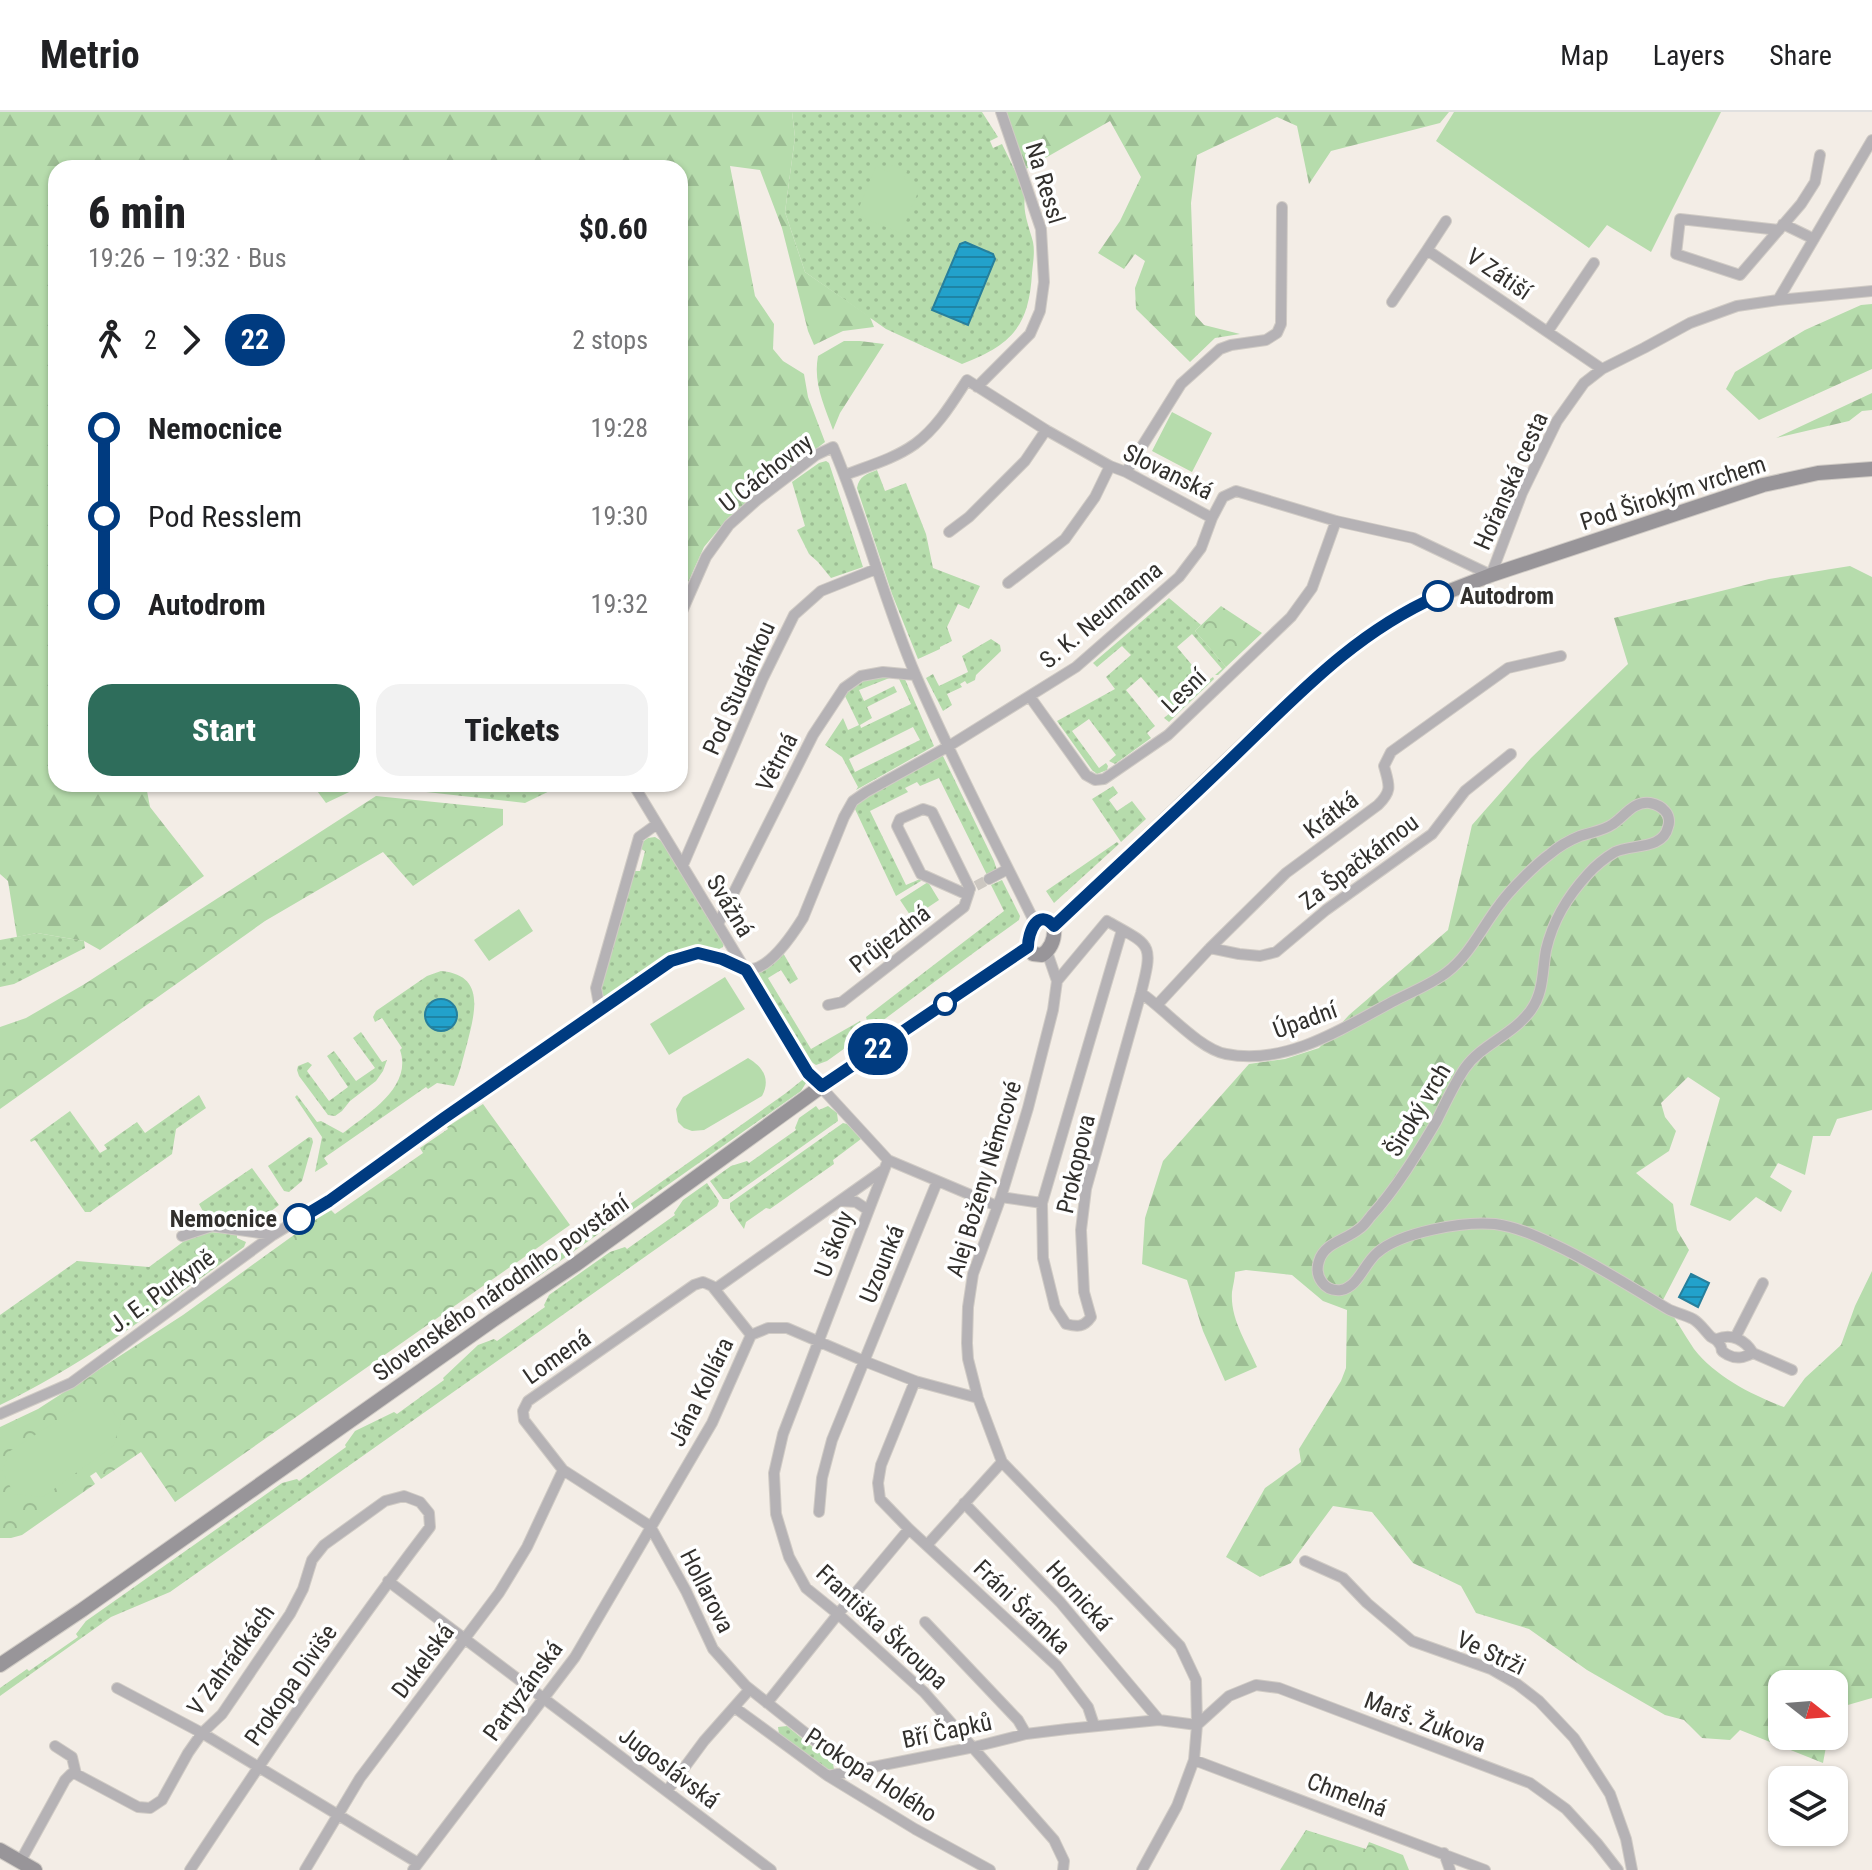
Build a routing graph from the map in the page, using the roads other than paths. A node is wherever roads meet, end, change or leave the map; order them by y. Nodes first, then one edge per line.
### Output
1 (1001, 112) edge
2 (1872, 140) edge
3 (1820, 155) dead end
4 (1282, 207) dead end
5 (1446, 221) dead end
6 (1781, 227) junction
7 (1814, 239) junction
8 (1427, 250) junction
9 (1594, 263) dead end
10 (1872, 291) edge
11 (1778, 300) junction
12 (1392, 302) dead end
13 (1548, 331) junction
14 (1602, 369) junction
15 (977, 387) junction
16 (1046, 430) junction
17 (1110, 466) junction
18 (1872, 469) edge
19 (1126, 472) junction
20 (845, 475) junction
21 (1212, 518) junction
22 (1336, 521) junction
23 (949, 532) dead end
24 (876, 569) junction
25 (1491, 575) junction
26 (1008, 583) dead end
27 (688, 598) edge
28 (1561, 656) dead end
29 (915, 675) junction
30 (1030, 697) junction
31 (949, 746) junction
32 (1511, 754) dead end
33 (638, 792) edge
34 (657, 824) junction
35 (683, 865) junction
36 (1008, 869) junction
37 (989, 879) tunnel mouth
38 (971, 890) junction
39 (1035, 923) junction
40 (718, 924) junction
41 (1054, 926) junction
42 (1122, 930) junction
43 (1476, 941) joint
44 (1028, 947) junction
45 (1210, 948) junction
46 (1047, 952) junction
47 (746, 970) junction
48 (1057, 981) junction
49 (1141, 993) junction
50 (1158, 1004) junction
51 (828, 1005) dead end
52 (600, 1010) junction
53 (822, 1086) junction
54 (886, 1165) junction
55 (937, 1182) junction
56 (840, 1201) junction
57 (999, 1202) junction
58 (1042, 1203) junction
59 (868, 1210) junction
60 (273, 1235) junction
61 (182, 1236) dead end
62 (1763, 1283) dead end
63 (715, 1289) junction
64 (751, 1335) junction
65 (1735, 1338) junction
66 (1717, 1339) junction
67 (817, 1341) junction
68 (1753, 1353) junction
69 (864, 1361) junction
70 (1792, 1370) dead end
71 (915, 1381) junction
72 (978, 1398) junction
73 (0, 1414) edge
74 (1002, 1462) junction
75 (563, 1470) junction
76 (964, 1503) junction
77 (819, 1512) dead end
78 (650, 1526) junction
79 (430, 1527) joint
80 (909, 1529) junction
81 (927, 1545) junction
82 (1305, 1561) dead end
83 (388, 1581) junction
84 (838, 1614) junction
85 (925, 1622) dead end
86 (464, 1639) junction
87 (0, 1665) edge
88 (117, 1688) dead end
89 (750, 1689) junction
90 (543, 1699) junction
91 (767, 1703) junction
92 (734, 1707) junction
93 (1159, 1720) junction
94 (1094, 1725) junction
95 (1197, 1725) junction
96 (202, 1733) junction
97 (1026, 1734) junction
98 (55, 1746) dead end
99 (974, 1747) junction
100 (1194, 1760) junction
101 (258, 1767) junction
102 (852, 1770) junction
103 (76, 1774) junction
104 (828, 1776) junction
105 (667, 1791) junction
106 (338, 1814) junction
107 (0, 1850) edge
108 (1444, 1853) junction
109 (20, 1862) junction
110 (416, 1866) edge
111 (35, 1870) edge
112 (190, 1870) edge
113 (305, 1870) edge
114 (771, 1870) edge
115 (990, 1870) edge
116 (1063, 1870) edge
117 (1142, 1870) edge
118 (1450, 1870) edge
119 (1485, 1870) edge
120 (1618, 1870) edge
121 (1632, 1870) edge

1 - 15 street, Na Ressl
2 - 7 street
3 - 6 street
4 - 19 street
5 - 8 street
6 - 6 street
6 - 7 street
7 - 11 street
8 - 12 street
8 - 13 street, V Zátiší
9 - 13 street
10 - 11 street, Hořanská cesta
11 - 14 street, Hořanská cesta
13 - 14 street, V Zátiší
14 - 25 street, Hořanská cesta
15 - 16 street, Slovanská
15 - 20 street, Slovanská
16 - 17 street, Slovanská
16 - 23 street
17 - 19 street, Slovanská
17 - 26 street
18 - 25 street, Pod Širokým vrchem
19 - 21 street, Slovanská
20 - 24 street
20 - 27 street, U Cáchovny
21 - 22 street, Slovanská
21 - 30 street, S. K. Neumanna
22 - 25 street, Slovanská
22 - 30 street, Lesní
24 - 29 street
24 - 35 street, Pod Studánkou
25 - 41 street
28 - 45 street, Krátká
29 - 31 street
29 - 40 street, Větrná
30 - 31 street, S. K. Neumanna
31 - 36 street
31 - 47 street, S. K. Neumanna
32 - 45 street, Za Špačkárnou
33 - 34 street, Svážná
34 - 35 street, Svážná
34 - 52 street
35 - 40 street, Svážná
36 - 37 street
36 - 39 street
38 - 38 street, Průjezdná
38 - 51 street, Průjezdná
39 - 41 street
39 - 44 street
40 - 47 street, Svážná
41 - 46 street
42 - 48 street
42 - 49 street, Prokopova
42 - 58 street, Prokopova
43 - 50 street, Úpadní
43 - 66 street, Široký vrch
44 - 46 street
44 - 53 street, Slovenského národního povstání
45 - 50 street, Krátká
46 - 48 street, Alej Boženy Němcové
47 - 52 street, J. E. Purkyně
47 - 53 street, Svážná
48 - 57 street, Alej Boženy Němcové
49 - 50 street, Úpadní
49 - 58 street, Prokopova
52 - 60 street, J. E. Purkyně
53 - 54 street, Svážná
53 - 87 street, Slovenského národního povstání
54 - 55 street, Prokopova
54 - 56 street
54 - 59 street, U školy
55 - 57 street, Prokopova
55 - 69 street, Uzounká
56 - 59 street
56 - 63 street
57 - 58 street, Prokopova
57 - 72 street, Alej Boženy Němcové
59 - 67 street, U školy
60 - 61 street
60 - 73 street, J. E. Purkyně
62 - 65 street
63 - 64 street
63 - 75 street, Lomená
64 - 67 street, Jána Kollára
64 - 78 street, Jána Kollára
65 - 66 street
65 - 68 street, Široký vrch
66 - 68 street, Široký vrch
67 - 69 street, Jána Kollára
67 - 84 street, Františka Škroupa
68 - 70 street, Široký vrch
69 - 71 street, Jána Kollára
69 - 77 street, Uzounká
71 - 72 street, Jána Kollára
71 - 80 street, Fráni Šrámka
72 - 74 street, Alej Boženy Němcové
74 - 76 street
74 - 95 street, Alej Boženy Němcové
75 - 78 street, Lomená
75 - 86 street, Dukelská
76 - 81 street
76 - 93 street, Hornická
78 - 89 street, Hollarova
78 - 90 street, Partyzánská
79 - 83 street, Prokopa Diviše
79 - 96 street, V Zahrádkách
80 - 81 street, Fráni Šrámka
80 - 84 street
81 - 94 street, Fráni Šrámka
82 - 121 street, Ve Strži
83 - 86 street, Jugoslávská
83 - 101 street, Prokopa Diviše
84 - 91 street
84 - 99 street, Františka Škroupa
85 - 97 street, Bří Čapků
86 - 90 street, Jugoslávská
86 - 106 street, Dukelská
88 - 96 street
89 - 91 street, Hollarova
89 - 92 street
90 - 105 street, Jugoslávská
90 - 110 street, Partyzánská
91 - 102 street, Prokopa Holého
92 - 104 street, Prokopa Holého
92 - 105 street
93 - 94 street, Bří Čapků
93 - 95 street, Bří Čapků
94 - 97 street, Bří Čapků
95 - 100 street, Alej Boženy Němcové
95 - 120 street, Marš. Žukova
96 - 101 street
96 - 103 street, V Zahrádkách
97 - 99 street, Bří Čapků
98 - 103 street, V Zahrádkách
99 - 102 street, Bří Čapků
99 - 116 street, Františka Škroupa
100 - 108 street, Chmelná
100 - 117 street, Alej Boženy Němcové
101 - 106 street
101 - 112 street, Prokopa Diviše
102 - 104 street, Bří Čapků
103 - 109 street
104 - 115 street, Prokopa Holého
105 - 114 street, Jugoslávská
106 - 110 street
106 - 113 street, Dukelská
107 - 109 street
108 - 118 street
108 - 119 street, Chmelná
109 - 111 street

